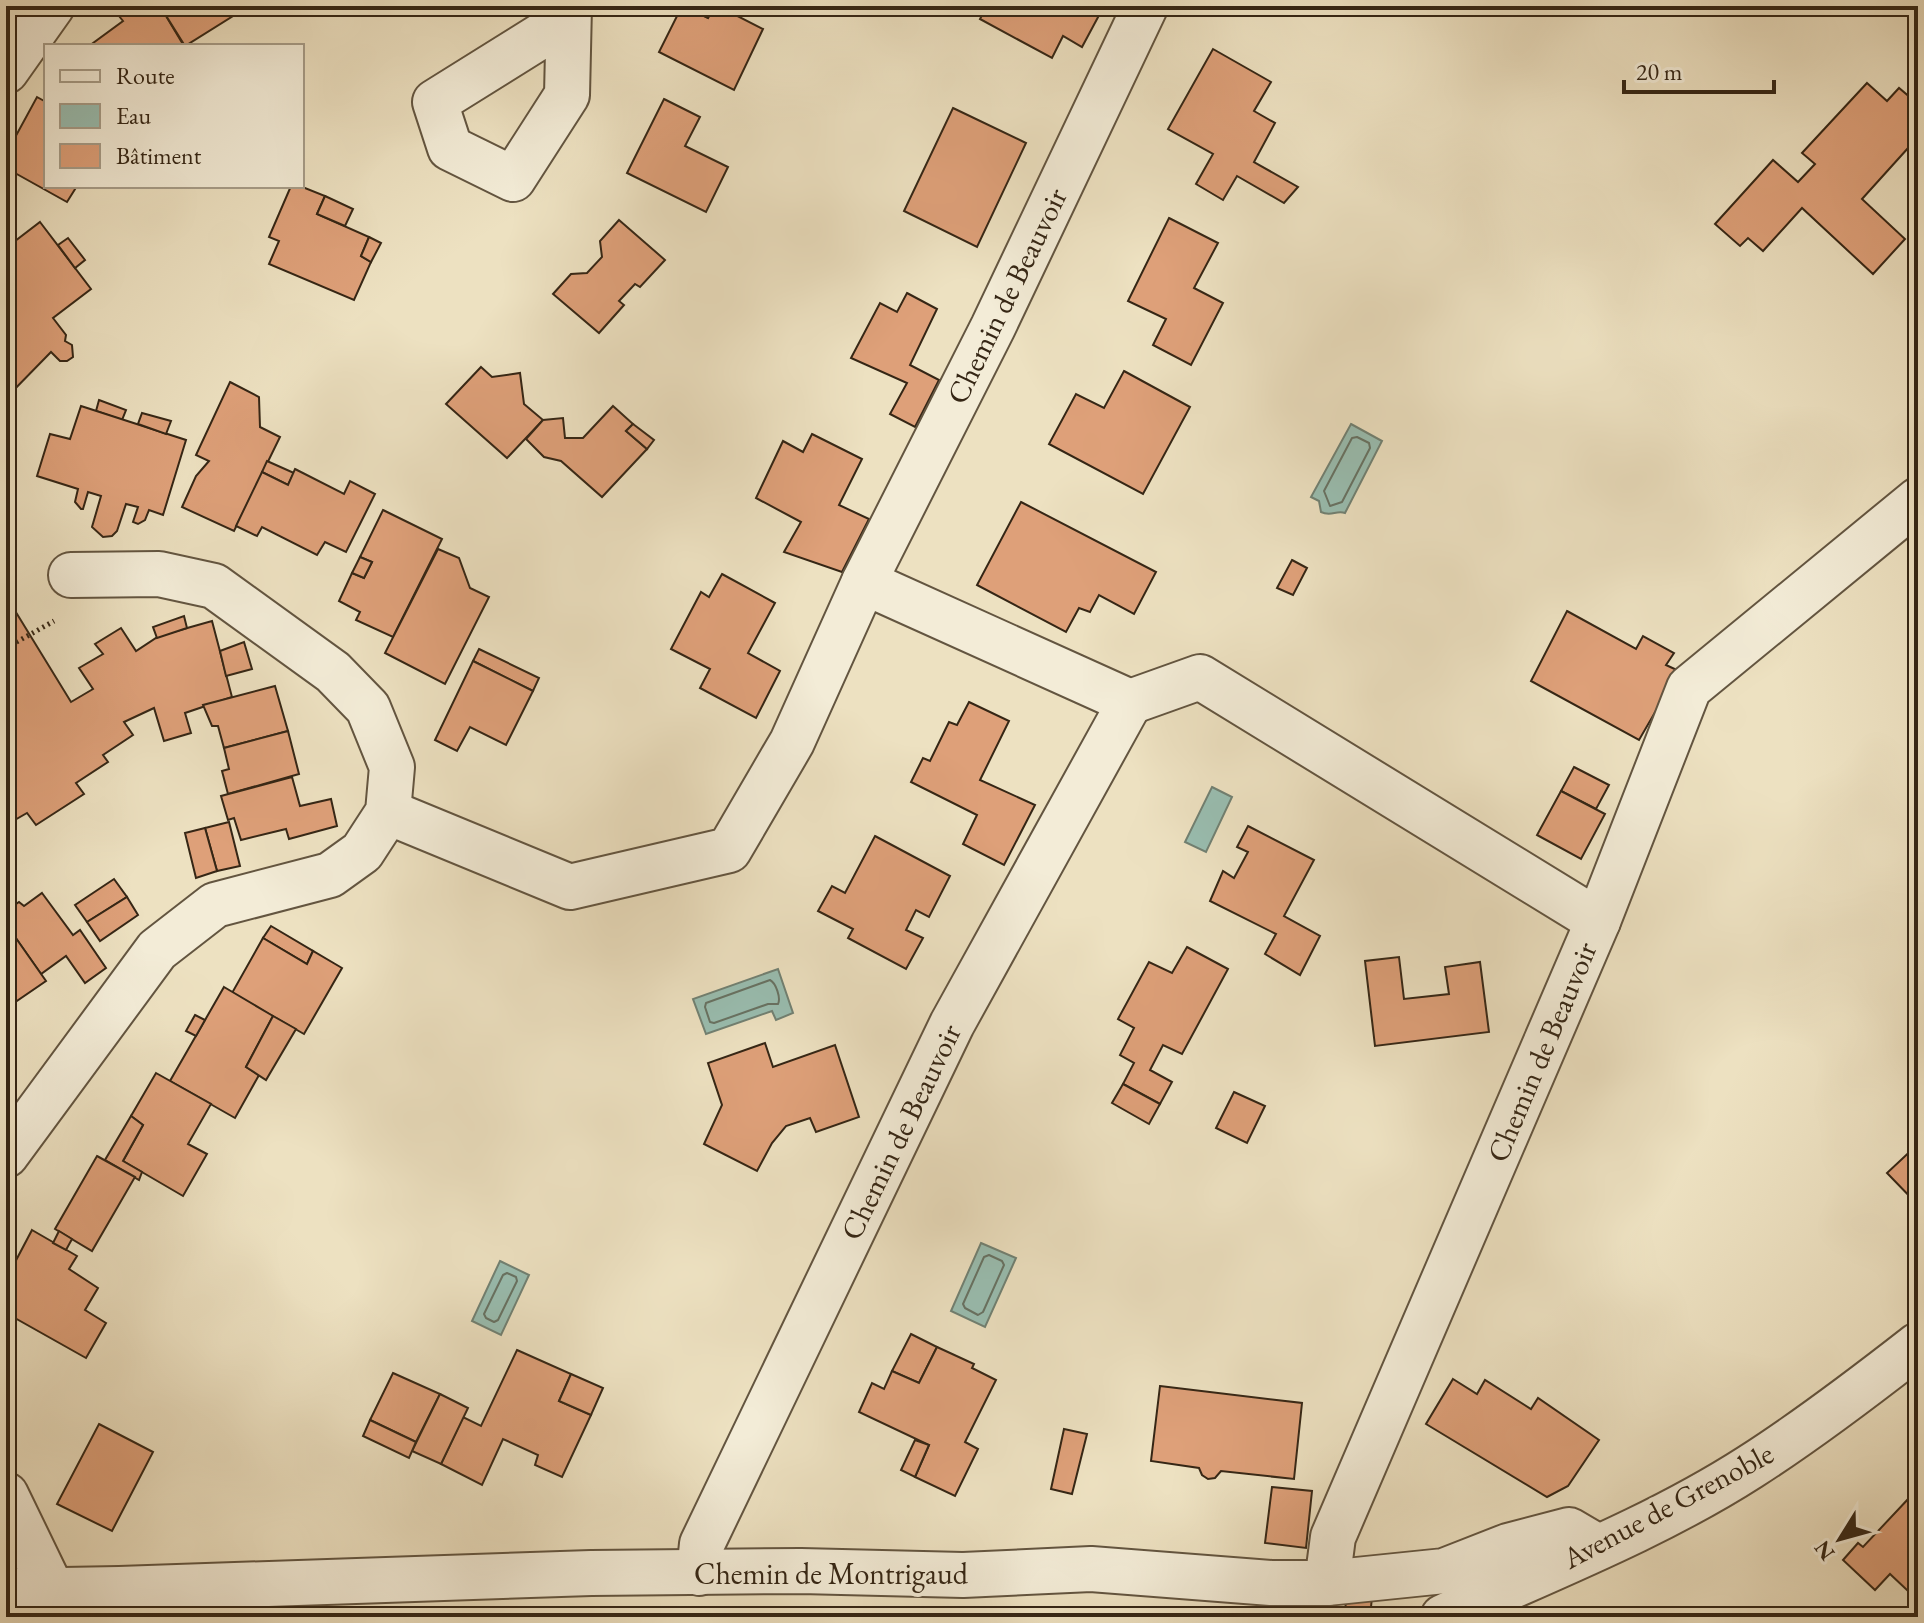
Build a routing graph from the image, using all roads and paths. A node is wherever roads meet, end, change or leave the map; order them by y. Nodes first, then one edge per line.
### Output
1 (52, 6) edge
2 (1145, 7) edge
3 (6, 71) edge
4 (1918, 500) edge
5 (71, 575) dead end
6 (864, 582) junction
7 (1130, 702) junction
8 (388, 812) junction
9 (1598, 921) junction
10 (6, 1155) edge
11 (1918, 1345) edge
12 (6, 1495) edge
13 (1598, 1547) junction
14 (699, 1573) junction
15 (1327, 1583) junction
16 (52, 1590) junction
17 (6, 1591) edge
18 (1443, 1617) edge

1 - 3 street
2 - 6 street, Chemin de Beauvoir
4 - 9 street, Chemin de Beauvoir
5 - 8 street
6 - 7 street
6 - 8 street, Chemin de Beauvoir
7 - 9 street, Chemin de Beauvoir
7 - 14 street, Chemin de Beauvoir
8 - 10 street
9 - 15 street, Chemin de Beauvoir
11 - 13 street, Avenue de Grenoble
12 - 16 street
13 - 15 street, Chemin de Montrigaud
13 - 18 street, Avenue de Grenoble
14 - 15 street, Chemin de Montrigaud
14 - 16 street, Chemin de Montrigaud
16 - 17 street, Chemin de Montrigaud

